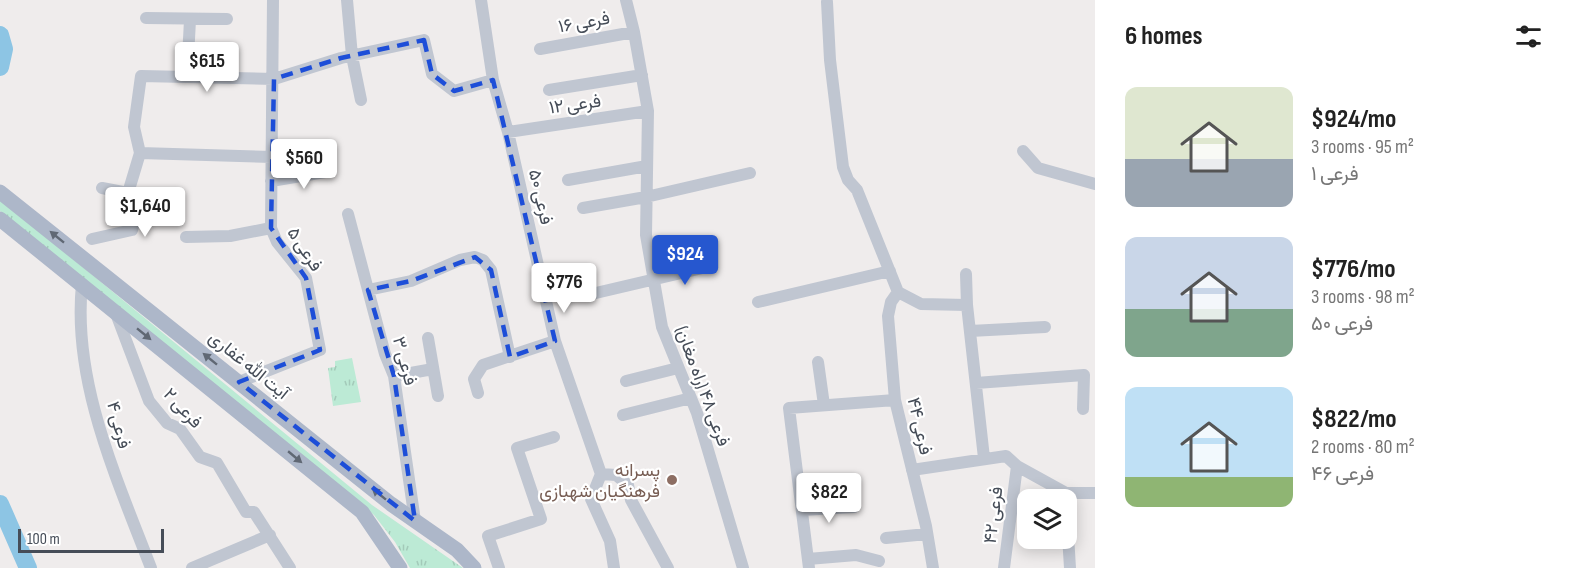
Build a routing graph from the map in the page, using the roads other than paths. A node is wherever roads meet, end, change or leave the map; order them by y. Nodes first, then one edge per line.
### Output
1 (273, 0) edge
2 (347, 0) edge
3 (481, 0) edge
4 (626, 0) edge
5 (828, 2) dead end
6 (146, 18) dead end
7 (227, 19) dead end
8 (190, 20) junction
9 (634, 32) junction
10 (540, 49) dead end
11 (352, 56) junction
12 (642, 75) junction
13 (187, 77) junction
14 (274, 80) junction
15 (493, 80) junction
16 (549, 90) dead end
17 (361, 100) dead end
18 (648, 111) junction
19 (508, 132) junction
20 (1023, 151) dead end
21 (140, 153) junction
22 (272, 157) junction
23 (647, 166) junction
24 (331, 171) dead end
25 (750, 173) dead end
26 (568, 180) dead end
27 (271, 181) junction
28 (1095, 184) edge
29 (102, 188) dead end
30 (0, 192) edge
31 (128, 193) junction
32 (646, 197) junction
33 (583, 208) dead end
34 (348, 214) dead end
35 (0, 219) edge
36 (271, 228) junction
37 (186, 237) dead end
38 (92, 239) dead end
39 (711, 266) dead end
40 (890, 271) junction
41 (966, 274) dead end
42 (653, 278) junction
43 (82, 284) junction
44 (368, 291) junction
45 (898, 292) junction
46 (583, 296) dead end
47 (758, 303) dead end
48 (967, 305) junction
49 (114, 310) junction
50 (1045, 327) dead end
51 (970, 331) junction
52 (428, 338) dead end
53 (555, 341) junction
54 (510, 357) junction
55 (818, 362) dead end
56 (678, 368) junction
57 (433, 369) junction
58 (394, 376) junction
59 (626, 381) dead end
60 (239, 382) junction
61 (976, 383) junction
62 (478, 393) dead end
63 (438, 396) dead end
64 (691, 398) junction
65 (895, 400) junction
66 (825, 405) junction
67 (1083, 409) dead end
68 (623, 415) dead end
69 (554, 437) dead end
70 (984, 458) junction
71 (1017, 466) junction
72 (912, 470) junction
73 (601, 474) junction
74 (1052, 489) edge
75 (1095, 493) edge
76 (1077, 496) edge
77 (854, 507) dead end
78 (802, 510) junction
79 (415, 521) junction
80 (927, 534) junction
81 (270, 535) junction
82 (886, 538) dead end
83 (1069, 549) edge
84 (879, 561) dead end
85 (808, 563) edge
86 (151, 568) edge
87 (192, 568) edge
88 (290, 568) edge
89 (400, 568) edge
90 (474, 568) edge
91 (500, 568) edge
92 (614, 568) edge
93 (668, 568) edge
94 (743, 568) edge
95 (933, 568) edge
96 (1004, 568) edge
97 (1070, 568) edge

1 - 14 street, فرعی ۵
2 - 11 street
3 - 15 street, فرعی ۵۰
4 - 9 street, فرعی ۴۸ (راه مغان)
5 - 40 street
6 - 8 street
7 - 8 street
8 - 13 street
9 - 10 street, فرعی ۱۶
9 - 12 street, فرعی ۴۸ (راه مغان)
11 - 14 street
11 - 15 street
11 - 17 street
12 - 16 street
12 - 18 street, فرعی ۴۸ (راه مغان)
13 - 14 street
13 - 21 street
14 - 22 street, فرعی ۵
15 - 19 street, فرعی ۵۰
18 - 19 street, فرعی ۱۲
18 - 23 street, فرعی ۴۸ (راه مغان)
19 - 53 street, فرعی ۵۰
20 - 28 street
21 - 22 street
21 - 31 street
22 - 27 street, فرعی ۵
23 - 26 street
23 - 32 street, فرعی ۴۸ (راه مغان)
24 - 27 street
25 - 32 street
27 - 36 street, فرعی ۵
29 - 31 street
60 -> 30 main road, آیت الله غفاری
31 - 38 street
32 - 33 street
32 - 42 street, فرعی ۴۸ (راه مغان)
34 - 44 street, فرعی ۳
35 - 43 main road
36 - 37 street
36 - 60 street, فرعی ۵
39 - 42 street
40 - 45 street
40 - 47 street
41 - 48 street
42 - 46 street
42 - 56 street, فرعی ۴۸ (راه مغان)
43 - 49 main road
43 - 86 street, فرعی ۴
44 - 54 street
44 - 58 street, فرعی ۳
45 - 48 street
45 - 65 street, فرعی ۴۴
48 - 51 street
49 - 81 street, فرعی ۲
49 -> 89 main road
50 - 51 street
51 - 61 street
52 - 57 street
53 - 54 street
53 - 73 street, فرعی ۵۰
54 - 62 street
55 - 66 street
56 - 59 street
56 - 64 street, فرعی ۴۸ (راه مغان)
57 - 58 street
57 - 63 street
58 - 79 street, فرعی ۳
79 -> 60 main road, آیت الله غفاری
61 - 67 street
61 - 70 street
64 - 68 street
64 - 94 street, فرعی ۴۸ (راه مغان)
65 - 66 street
65 - 72 street, فرعی ۴۴
66 - 78 street
69 - 91 street
70 - 71 street
70 - 72 street
71 - 74 street
71 - 96 street, فرعی ۴۲
72 - 80 street, فرعی ۴۴
73 - 92 street
73 - 93 street
75 - 76 street
77 - 78 street
78 - 85 street
79 - 90 main road, آیت الله غفاری
80 - 82 street
80 - 95 street, فرعی ۴۴
81 - 87 street
81 - 88 street, فرعی ۲
83 - 97 street
84 - 85 street

